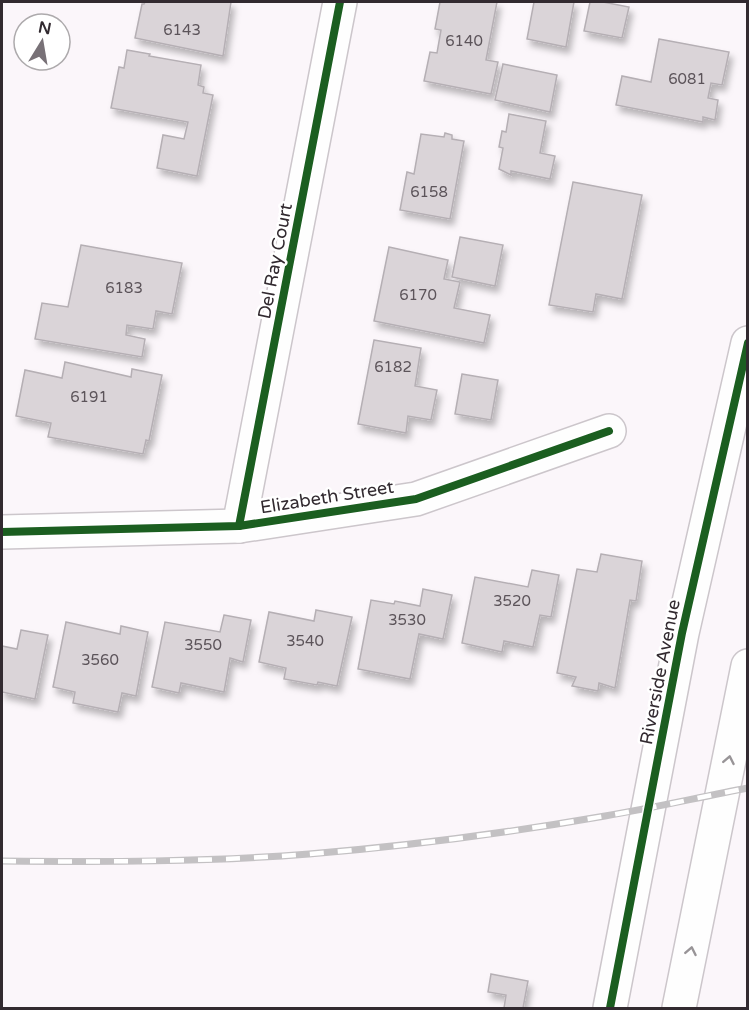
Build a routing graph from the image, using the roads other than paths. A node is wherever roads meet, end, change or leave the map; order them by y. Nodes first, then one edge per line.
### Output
1 (340, 2) edge
2 (747, 343) edge
3 (609, 431) dead end
4 (239, 526) junction
5 (2, 532) edge
6 (747, 666) edge
7 (610, 1008) edge
8 (679, 1008) edge

1 - 4 street, Del Ray Court
2 - 7 street, Riverside Avenue
3 - 4 street, Elizabeth Street
4 - 5 street, Elizabeth Street
8 -> 6 street

